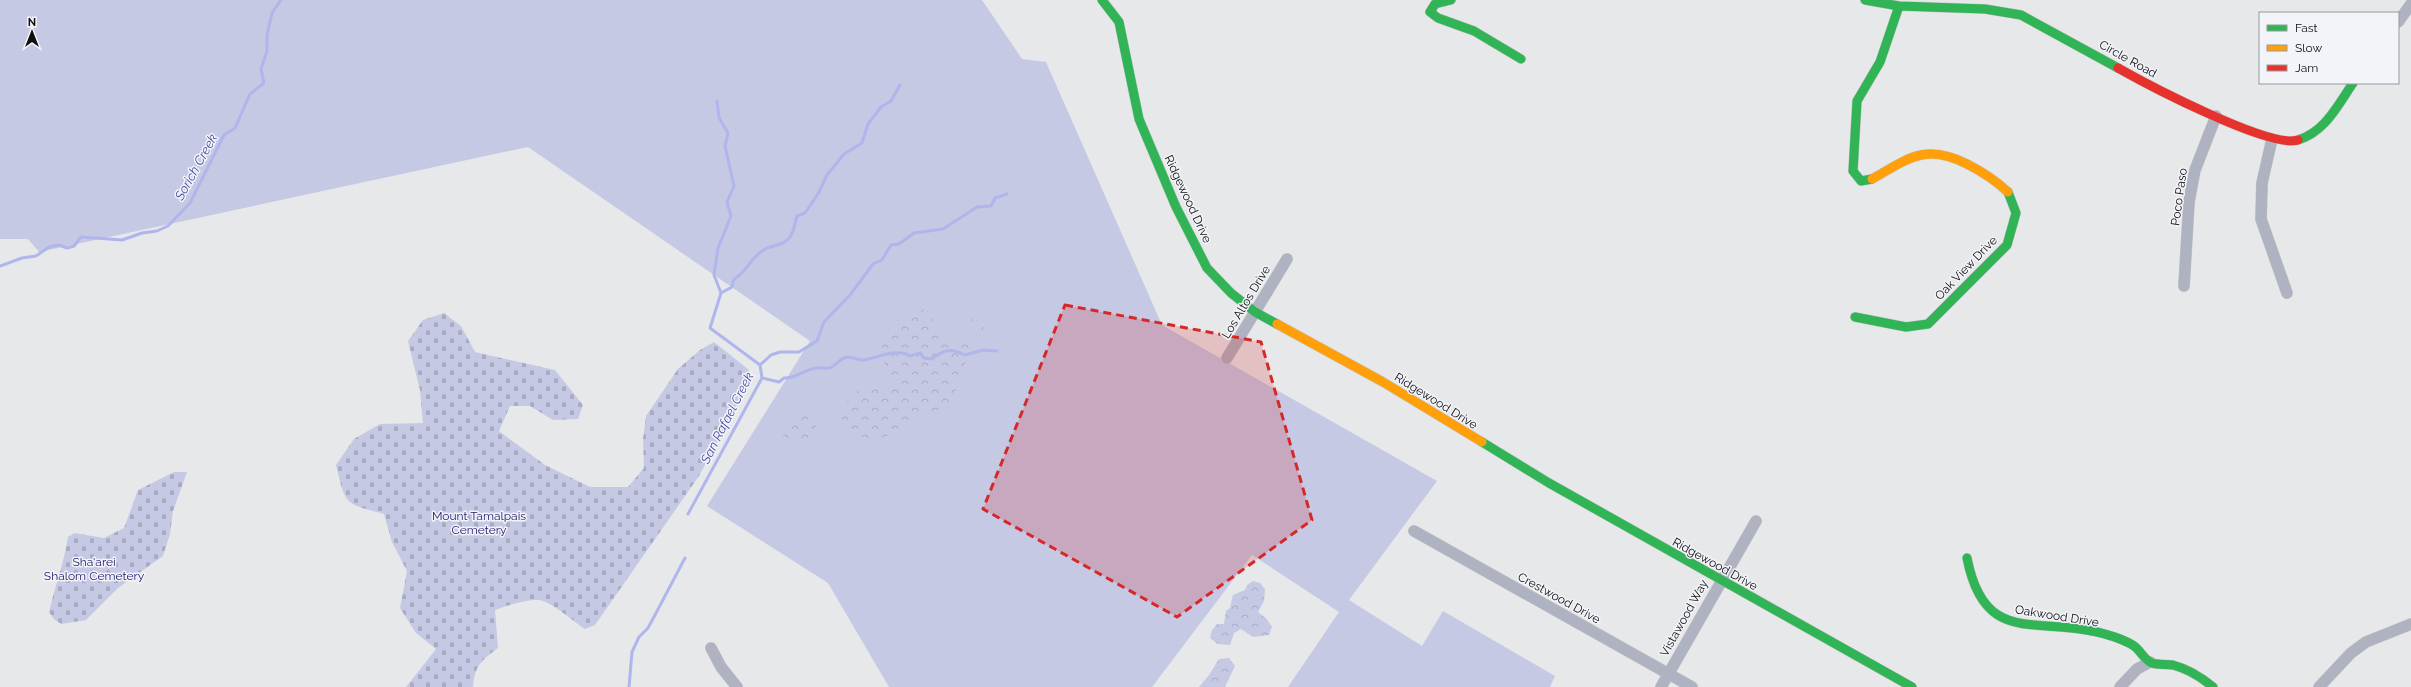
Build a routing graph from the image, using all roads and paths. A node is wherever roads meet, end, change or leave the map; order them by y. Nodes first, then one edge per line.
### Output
1 (1102, 0) edge
2 (1451, 0) edge
3 (1865, 0) edge
4 (2411, 4) edge
5 (1899, 6) junction
6 (2399, 21) edge
7 (1521, 60) dead end
8 (2352, 84) edge
9 (2216, 116) junction
10 (2272, 139) junction
11 (1287, 259) dead end
12 (2184, 286) dead end
13 (2286, 294) dead end
14 (1255, 312) junction
15 (1855, 317) dead end
16 (1227, 358) dead end
17 (1756, 521) dead end
18 (1414, 531) dead end
19 (1967, 558) dead end
20 (1720, 580) junction
21 (2411, 624) edge
22 (711, 648) dead end
23 (2150, 662) junction
24 (1668, 674) junction
25 (736, 687) edge
26 (1661, 687) edge
27 (1692, 687) edge
28 (1912, 687) edge
29 (2120, 687) edge
30 (2212, 687) edge
31 (2319, 687) edge

1 - 14 street, Ridgewood Drive
2 - 7 street
3 - 5 street, Circle Road
4 - 6 street
5 - 9 street, Circle Road
5 - 15 street, Oak View Drive
8 - 10 street, Circle Road
9 - 10 street, Circle Road
9 - 12 street, Poco Paso
10 - 13 street
11 - 14 street, Los Altos Drive
14 - 16 street, Los Altos Drive
14 - 20 street, Ridgewood Drive
17 - 20 street, Vistawood Way
18 - 24 street, Crestwood Drive
19 - 23 street, Oakwood Drive
20 - 24 street, Vistawood Way
20 - 28 street, Ridgewood Drive
21 - 31 street
22 - 25 street
23 - 29 street
23 - 30 street
24 - 26 street, Vistawood Way
24 - 27 street, Crestwood Drive

